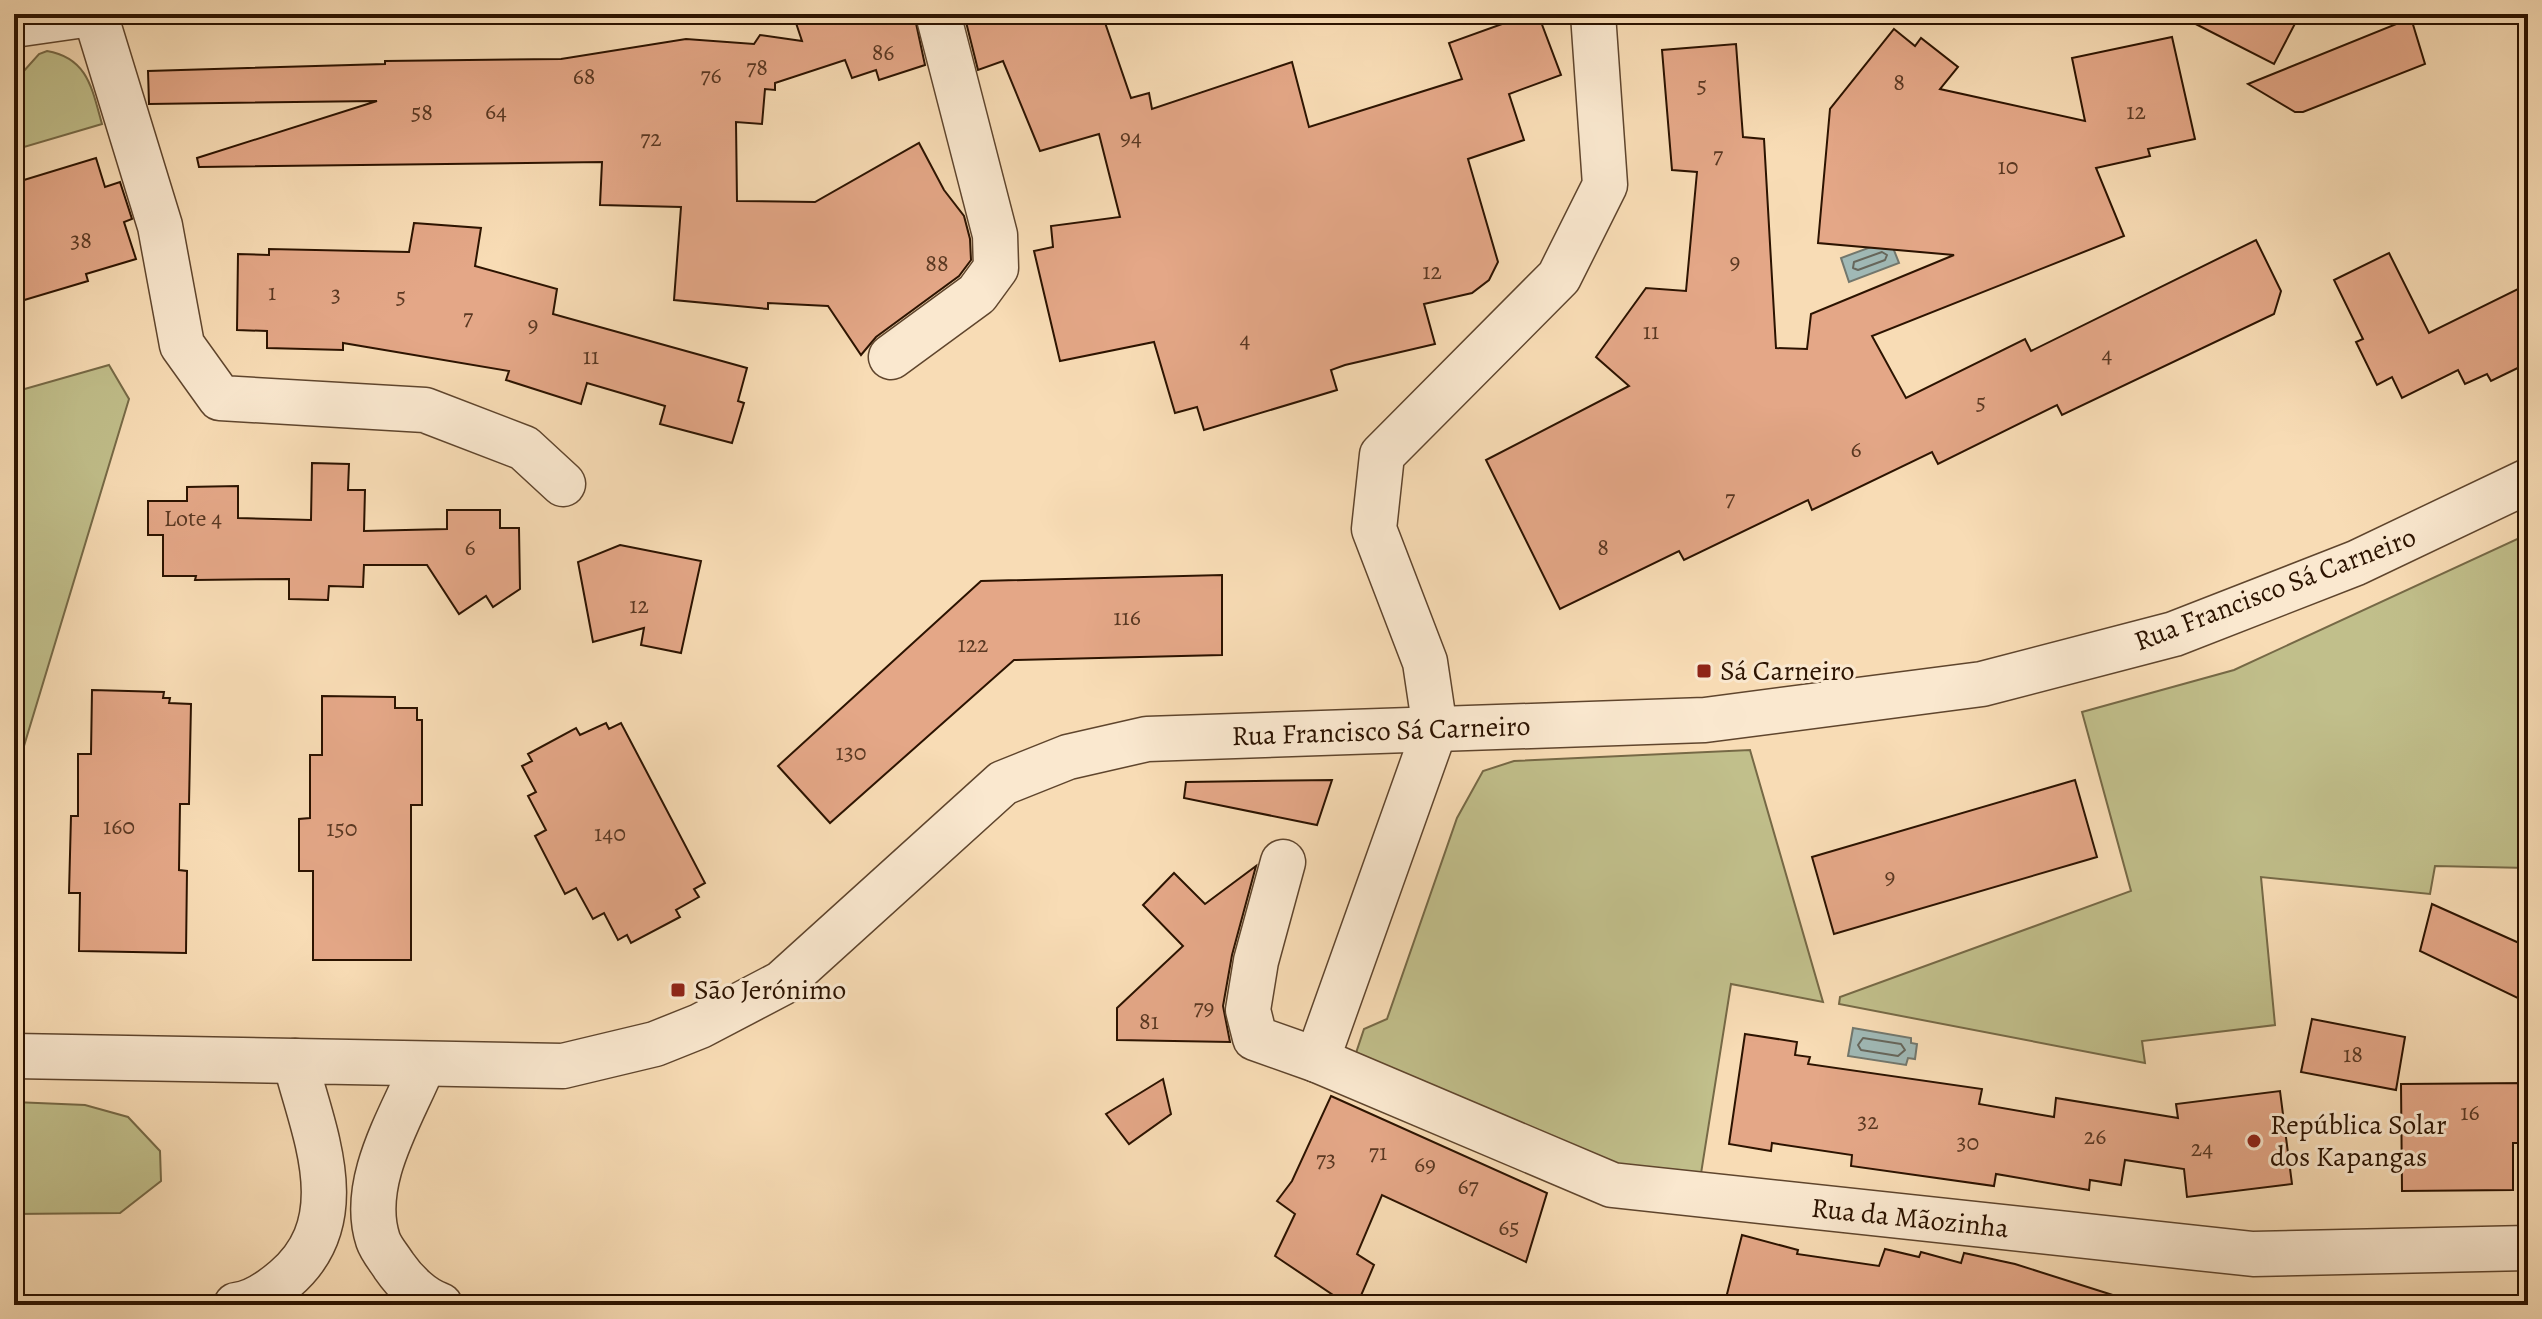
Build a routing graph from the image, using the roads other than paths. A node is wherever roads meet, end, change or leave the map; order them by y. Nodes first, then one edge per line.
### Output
1 (93, 14) edge
2 (938, 14) edge
3 (1593, 14) edge
4 (14, 25) edge
5 (891, 357) dead end
6 (2528, 481) edge
7 (563, 484) dead end
8 (1435, 729) junction
9 (1283, 862) dead end
10 (14, 1056) edge
11 (1317, 1060) junction
12 (295, 1061) junction
13 (423, 1065) junction
14 (2528, 1248) edge
15 (236, 1305) edge
16 (440, 1305) edge

1 - 4 street
1 - 7 street
2 - 5 street
3 - 8 street
6 - 8 street, Rua Francisco Sá Carneiro
8 - 11 street
8 - 13 street, Rua Francisco Sá Carneiro
9 - 11 street, Rua da Mãozinha
10 - 12 street, Rua Francisco Sá Carneiro
11 - 14 street, Rua da Mãozinha
12 - 13 street, Rua Francisco Sá Carneiro
12 - 15 street
13 - 16 street

